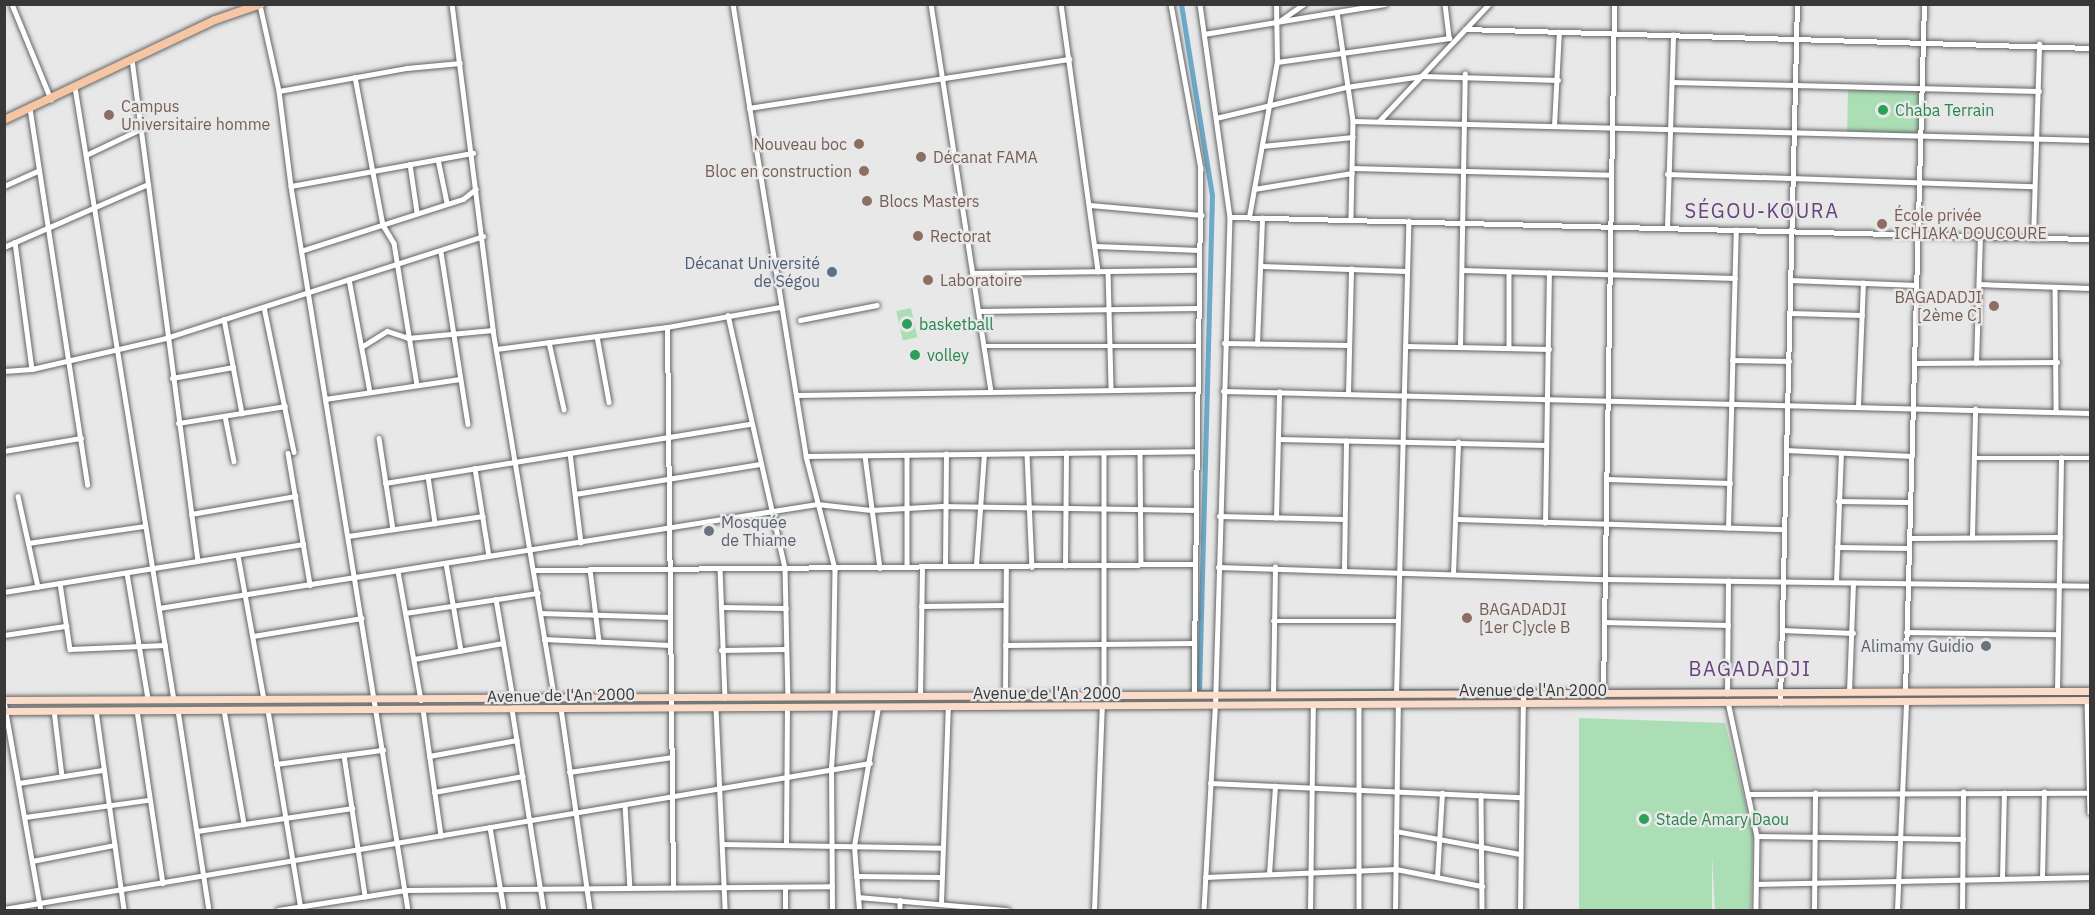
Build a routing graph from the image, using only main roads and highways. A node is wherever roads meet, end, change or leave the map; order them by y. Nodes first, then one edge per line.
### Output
1 (261, 5) edge
2 (6, 116) edge
3 (2091, 691) edge
4 (2089, 700) edge
5 (4, 701) edge
6 (5, 711) edge

1 - 2 highway
3 - 5 main road, Avenue de l'An 2000
4 - 6 main road, Avenue de l'An 2000

